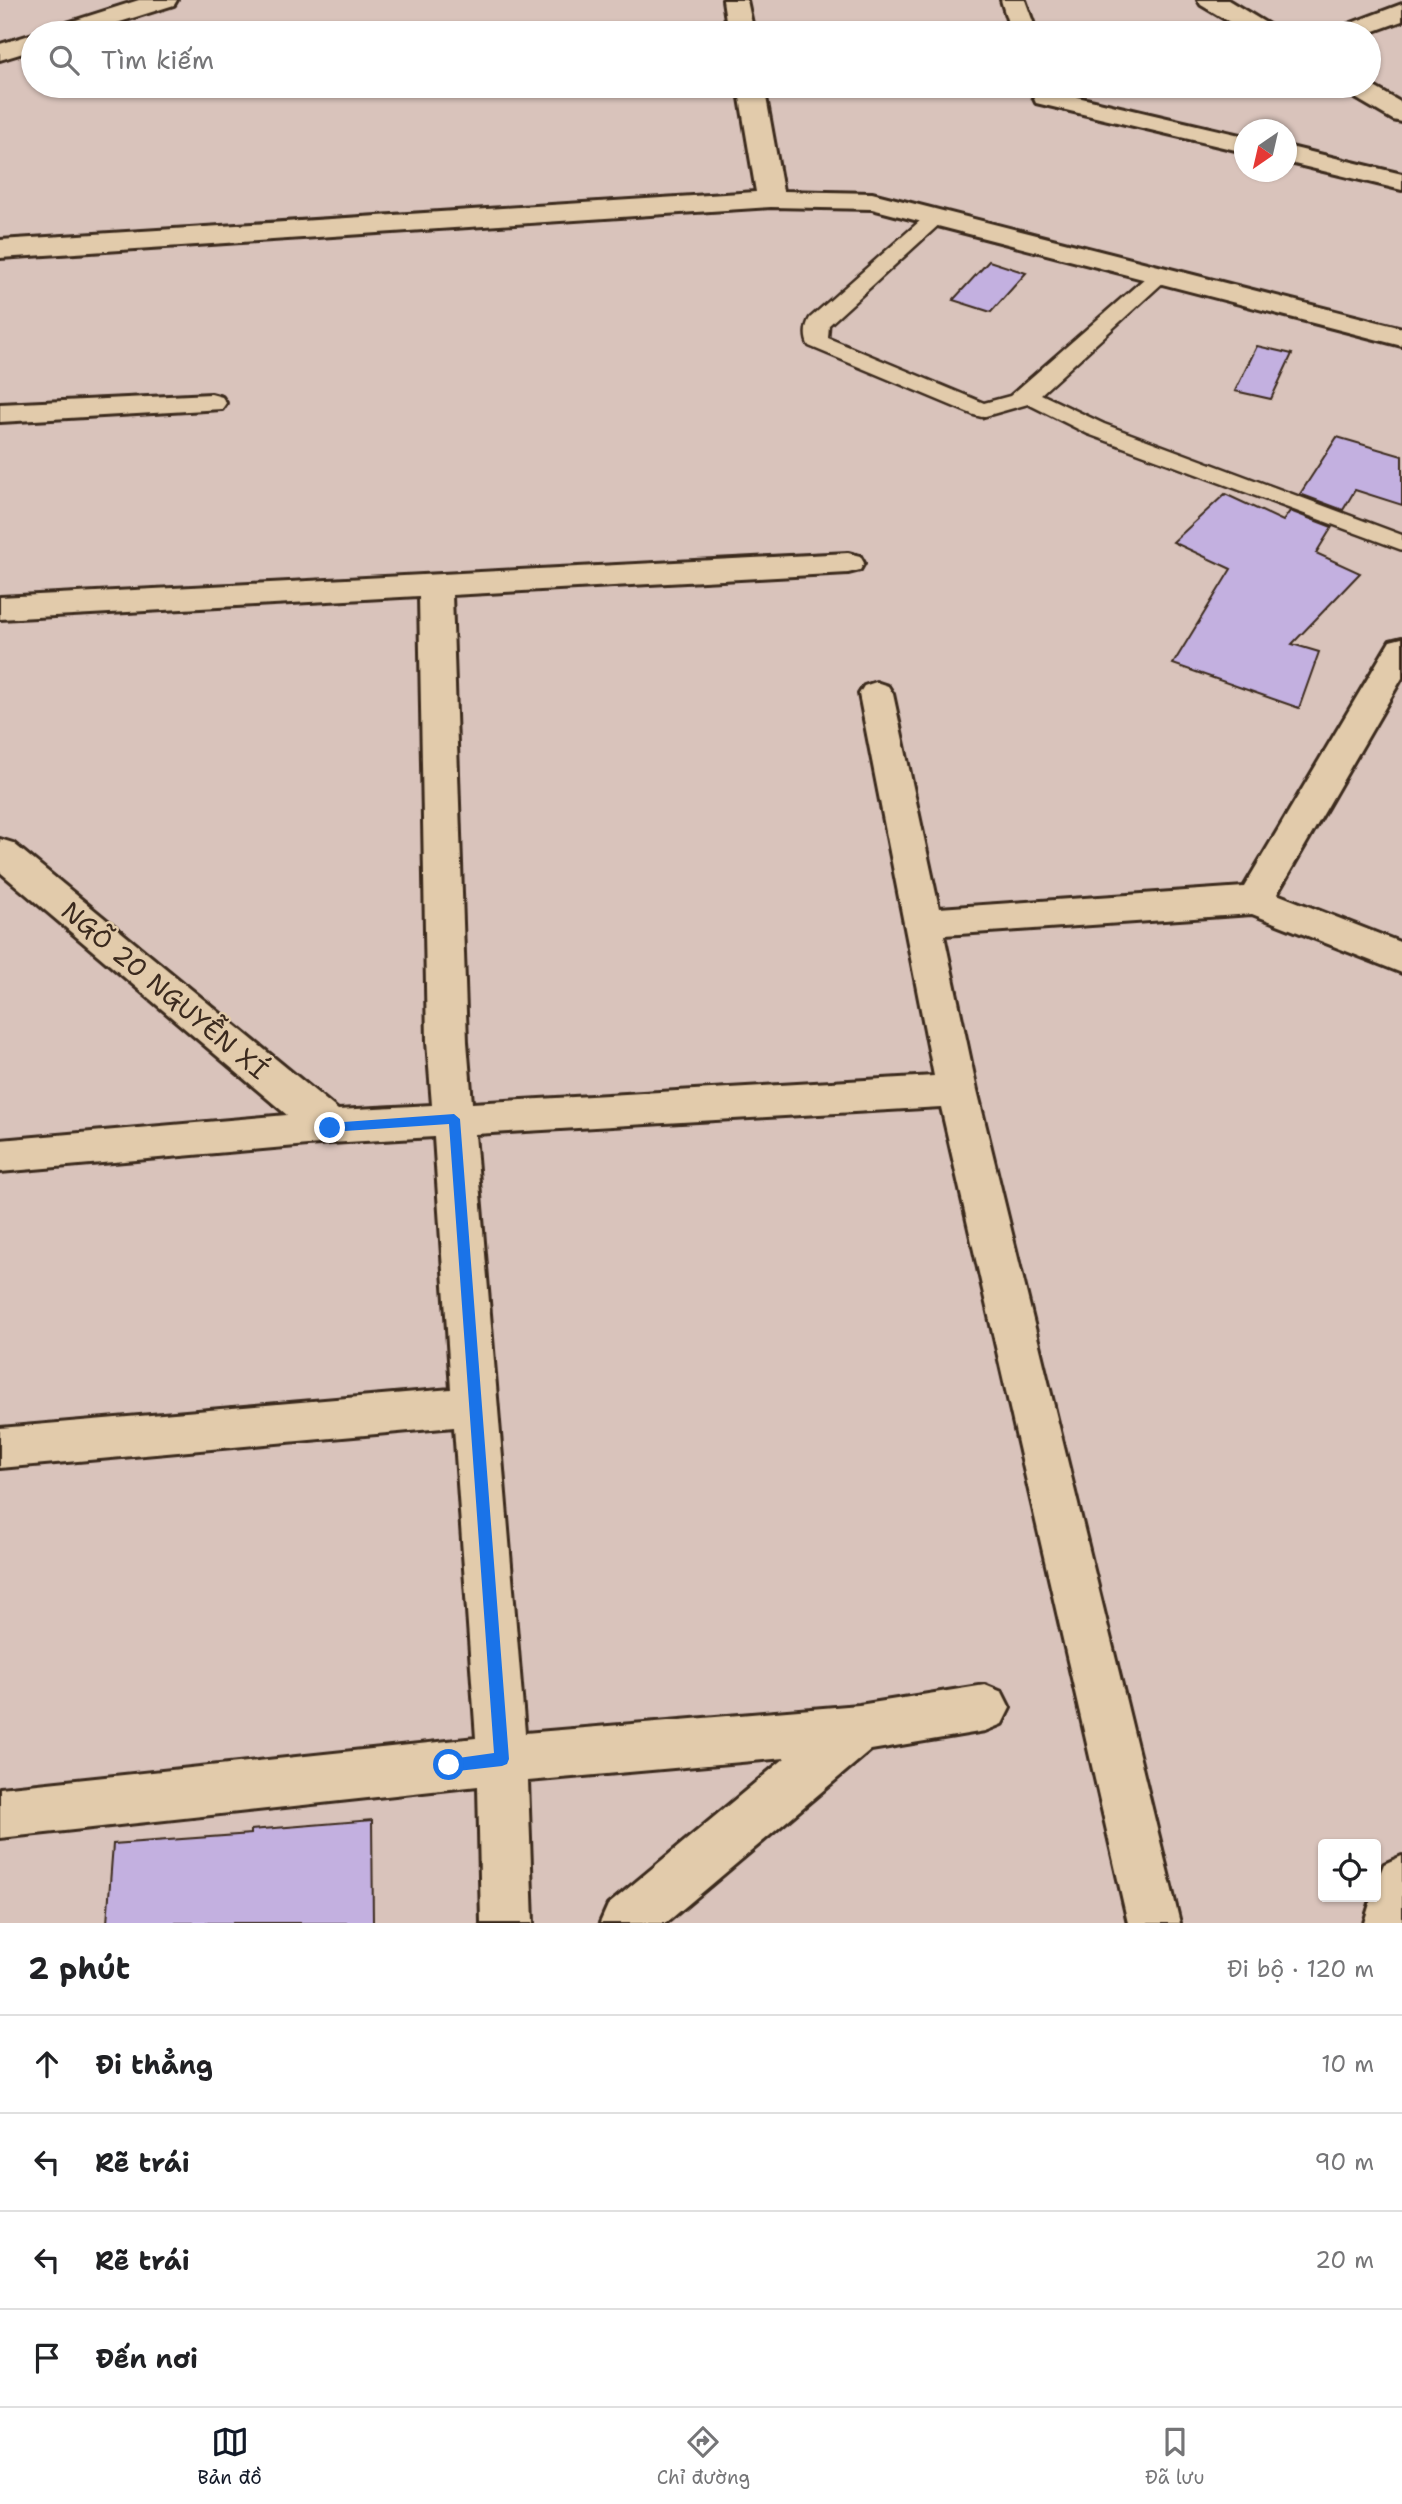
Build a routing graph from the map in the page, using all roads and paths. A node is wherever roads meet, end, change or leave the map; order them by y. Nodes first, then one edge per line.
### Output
1 (164, 0) edge
2 (743, 0) edge
3 (1013, 0) edge
4 (1210, 0) edge
5 (1402, 12) edge
6 (98, 21) edge
7 (742, 21) edge
8 (1020, 21) edge
9 (1245, 21) edge
10 (1378, 21) edge
11 (21, 46) edge
12 (0, 52) edge
13 (753, 98) edge
14 (1049, 98) edge
15 (1375, 98) edge
16 (1402, 114) edge
17 (1234, 143) edge
18 (1297, 158) edge
19 (1402, 182) edge
20 (771, 199) junction
21 (936, 217) junction
22 (0, 249) edge
23 (1160, 275) junction
24 (1402, 337) edge
25 (1027, 395) junction
26 (211, 403) dead end
27 (0, 413) edge
28 (1402, 543) edge
29 (848, 563) dead end
30 (435, 583) junction
31 (0, 608) edge
32 (1402, 649) edge
33 (876, 694) dead end
34 (0, 852) edge
35 (1255, 900) junction
36 (923, 923) junction
37 (1402, 959) edge
38 (957, 1090) junction
39 (454, 1119) junction
40 (330, 1128) junction
41 (0, 1156) edge
42 (476, 1406) junction
43 (0, 1448) edge
44 (985, 1707) dead end
45 (859, 1728) junction
46 (502, 1759) junction
47 (0, 1813) edge
48 (1402, 1882) edge
49 (507, 1923) edge
50 (626, 1923) edge
51 (1154, 1923) edge
52 (1390, 1923) edge

1 - 6 street
2 - 7 street
3 - 8 street
4 - 9 street
5 - 10 street
11 - 12 street
13 - 20 street
14 - 17 street
15 - 16 street
18 - 19 street
20 - 21 street
20 - 22 street
21 - 23 street
21 - 25 lane
23 - 24 street
23 - 25 lane
25 - 28 lane
26 - 27 street
29 - 30 street
30 - 31 street
30 - 39 street
32 - 35 street
33 - 36 street
34 - 40 street, NGÕ 20 NGUYỄN XÍ
35 - 36 street
35 - 37 street
36 - 38 street
38 - 39 street
38 - 51 street
39 - 40 street
39 - 42 street
40 - 41 street
42 - 43 street
42 - 46 street
44 - 45 street
45 - 46 street
45 - 50 street
46 - 47 street
46 - 49 street
48 - 52 street

